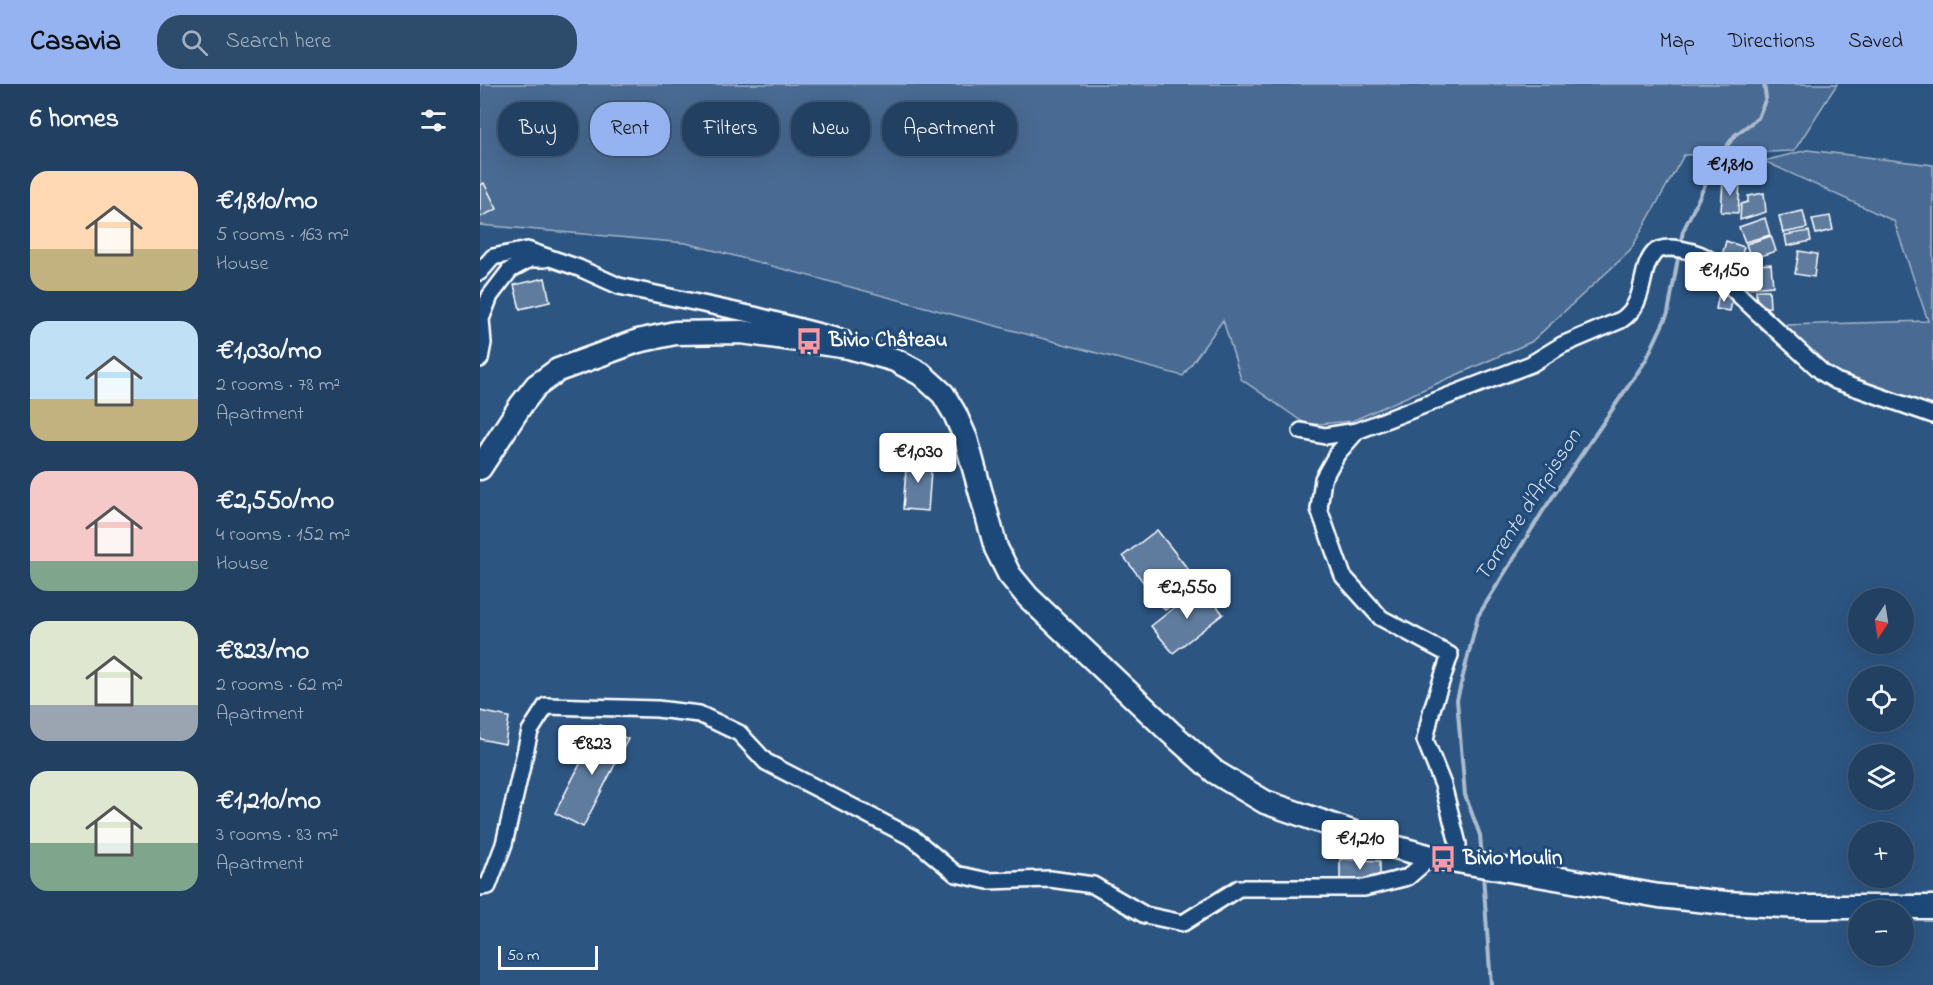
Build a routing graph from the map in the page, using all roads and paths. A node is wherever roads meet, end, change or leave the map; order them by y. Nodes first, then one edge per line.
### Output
1 (554, 259) junction
2 (480, 272) edge
3 (848, 347) junction
4 (480, 359) edge
5 (1933, 415) edge
6 (1301, 431) dead end
7 (1357, 431) junction
8 (480, 468) edge
9 (1428, 856) junction
10 (1463, 862) junction
11 (480, 887) edge
12 (1933, 907) edge

1 - 2 street
1 - 3 street
1 - 4 street
3 - 8 main road
3 - 9 main road
5 - 7 street
6 - 7 street
7 - 10 street
9 - 10 main road
9 - 11 street
10 - 12 main road

